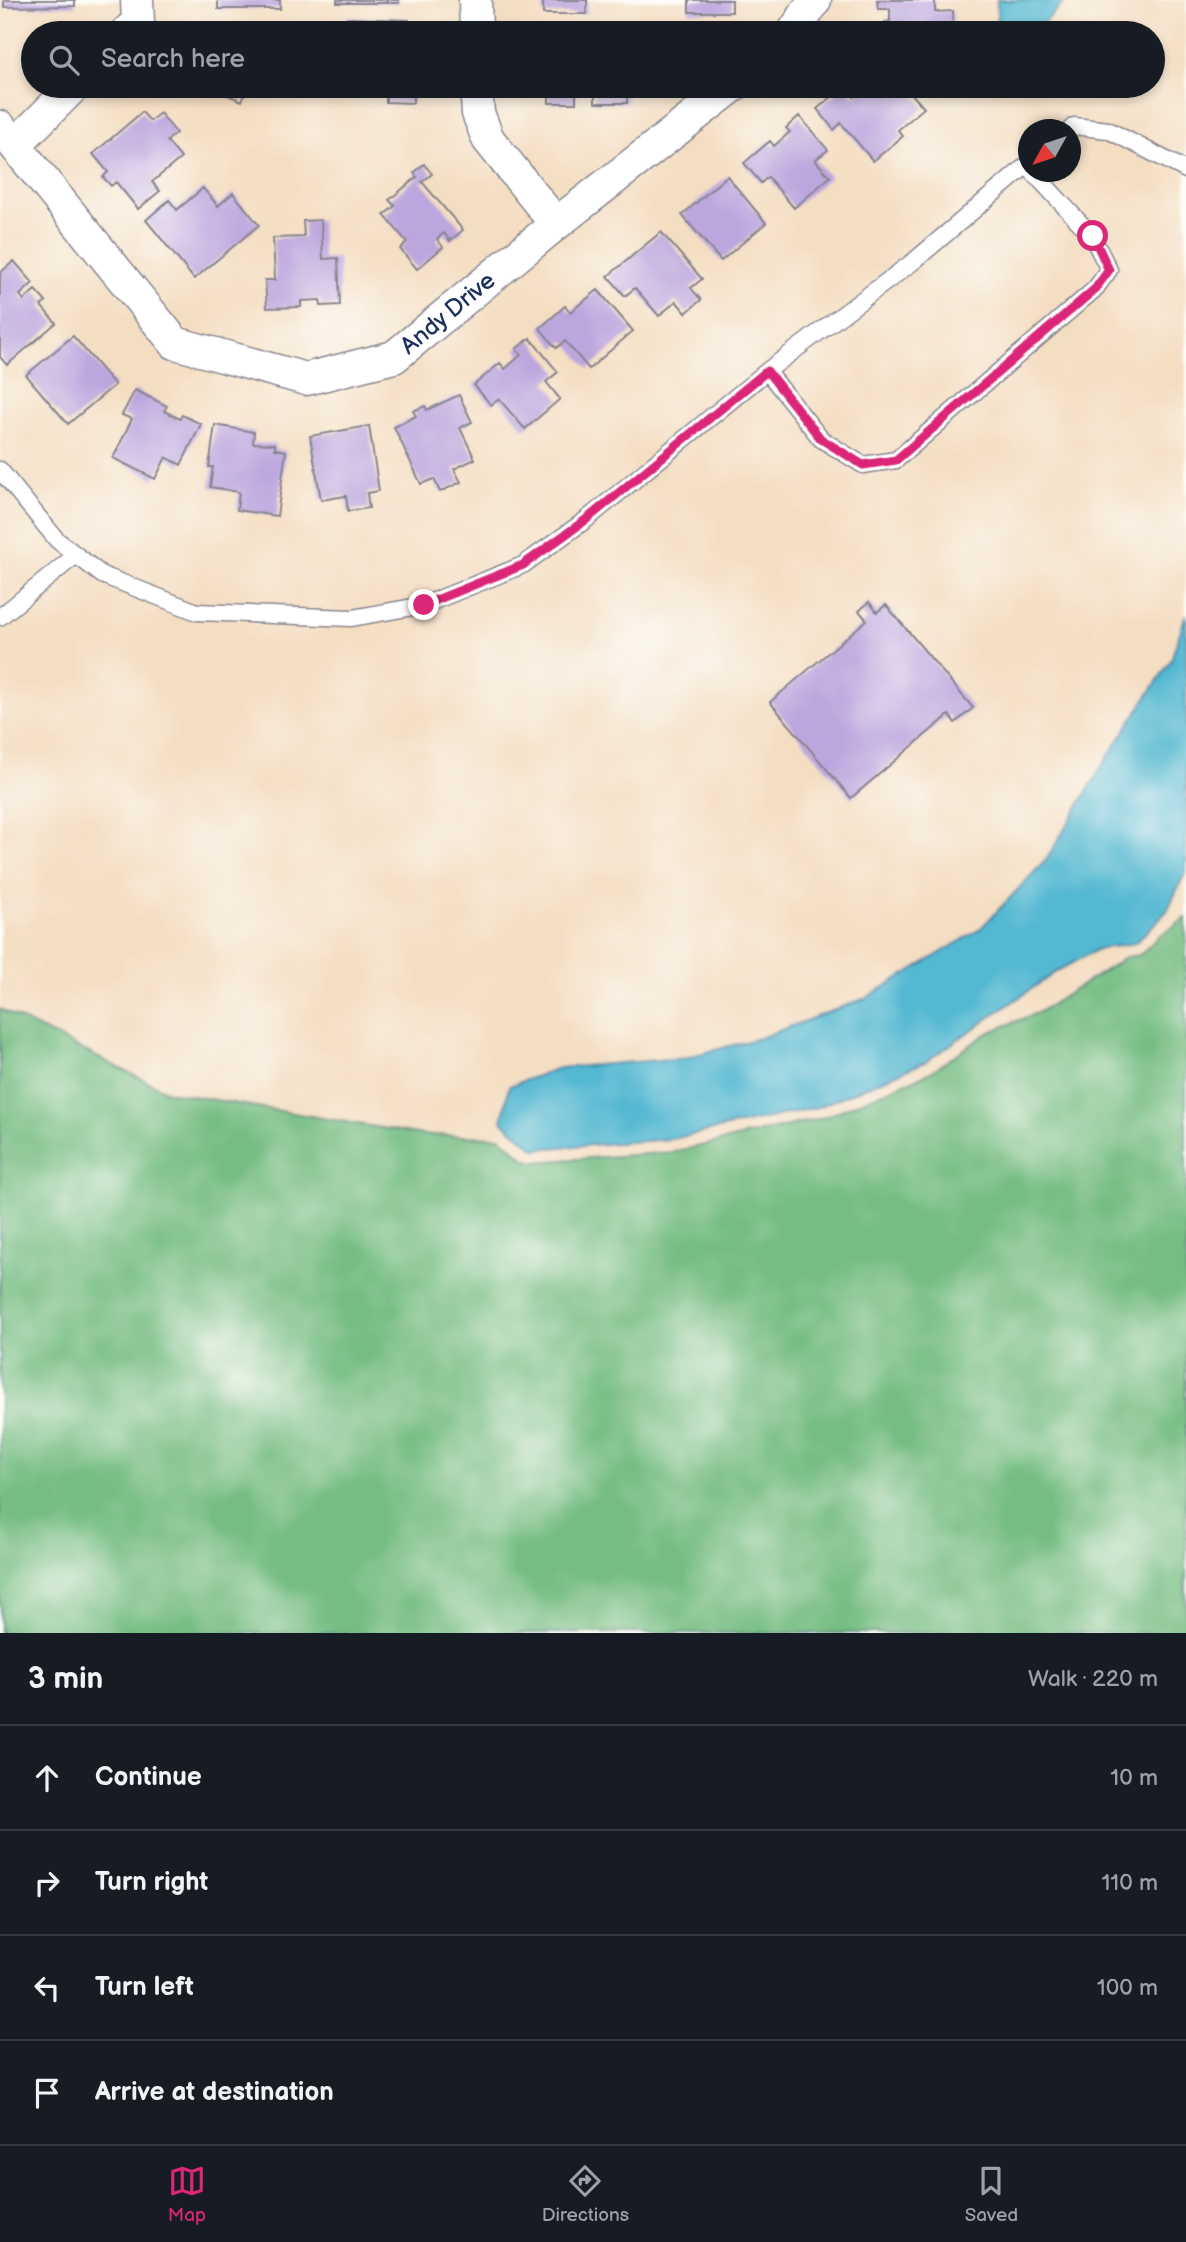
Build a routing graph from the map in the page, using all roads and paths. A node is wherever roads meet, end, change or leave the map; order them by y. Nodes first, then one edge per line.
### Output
1 (138, 0) edge
2 (475, 0) edge
3 (815, 0) edge
4 (138, 21) edge
5 (476, 21) edge
6 (801, 21) edge
7 (58, 98) edge
8 (477, 98) edge
9 (718, 98) edge
10 (1081, 127) edge
11 (8, 136) edge
12 (1186, 170) edge
13 (1018, 176) edge
14 (1043, 182) edge
15 (556, 224) junction
16 (767, 371) junction
17 (0, 470) edge
18 (76, 555) junction
19 (0, 617) edge

1 - 4 street
2 - 5 street
3 - 6 street
7 - 11 street
8 - 15 street
9 - 15 street, Andy Drive
10 - 12 lane
11 - 15 street, Andy Drive
13 - 16 lane
14 - 16 lane
16 - 18 lane
17 - 18 lane
18 - 19 lane

